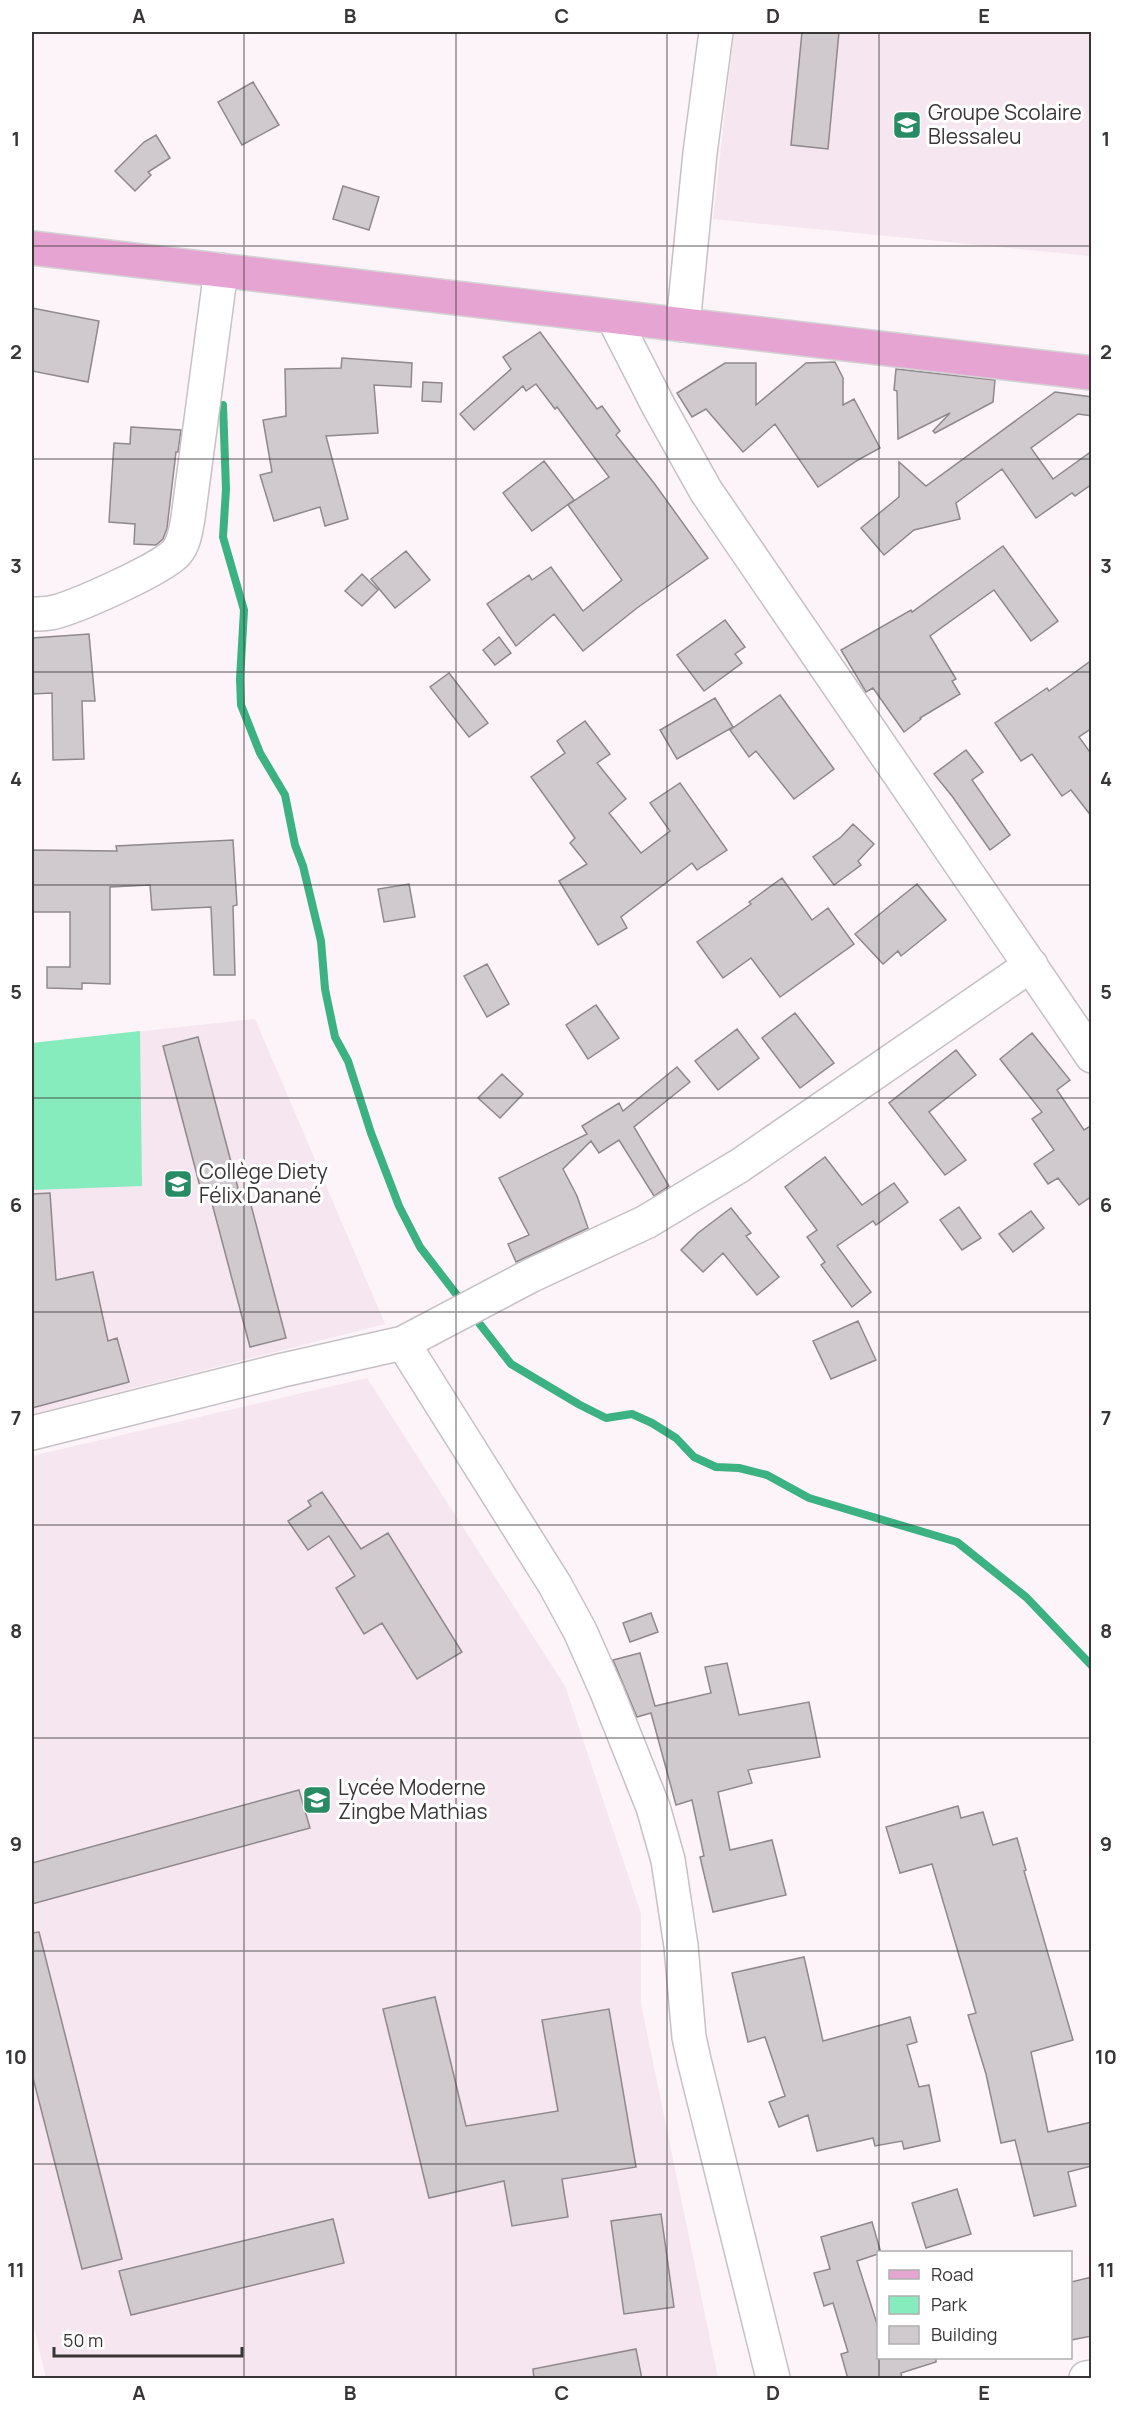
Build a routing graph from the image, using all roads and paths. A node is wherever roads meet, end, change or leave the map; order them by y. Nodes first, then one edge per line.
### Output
1 (716, 32) edge
2 (32, 248) edge
3 (221, 270) junction
4 (613, 317) junction
5 (683, 325) junction
6 (1092, 373) edge
7 (32, 614) edge
8 (1030, 965) junction
9 (1092, 1056) edge
10 (403, 1343) junction
11 (32, 1433) edge
12 (1092, 2377) edge
13 (773, 2379) edge
14 (1086, 2379) edge

1 - 5 street
2 - 3 main road
3 - 4 main road
3 - 7 street
4 - 5 main road
4 - 8 street
5 - 6 main road
8 - 9 street
8 - 10 street
10 - 11 street
10 - 13 street
12 - 14 street

